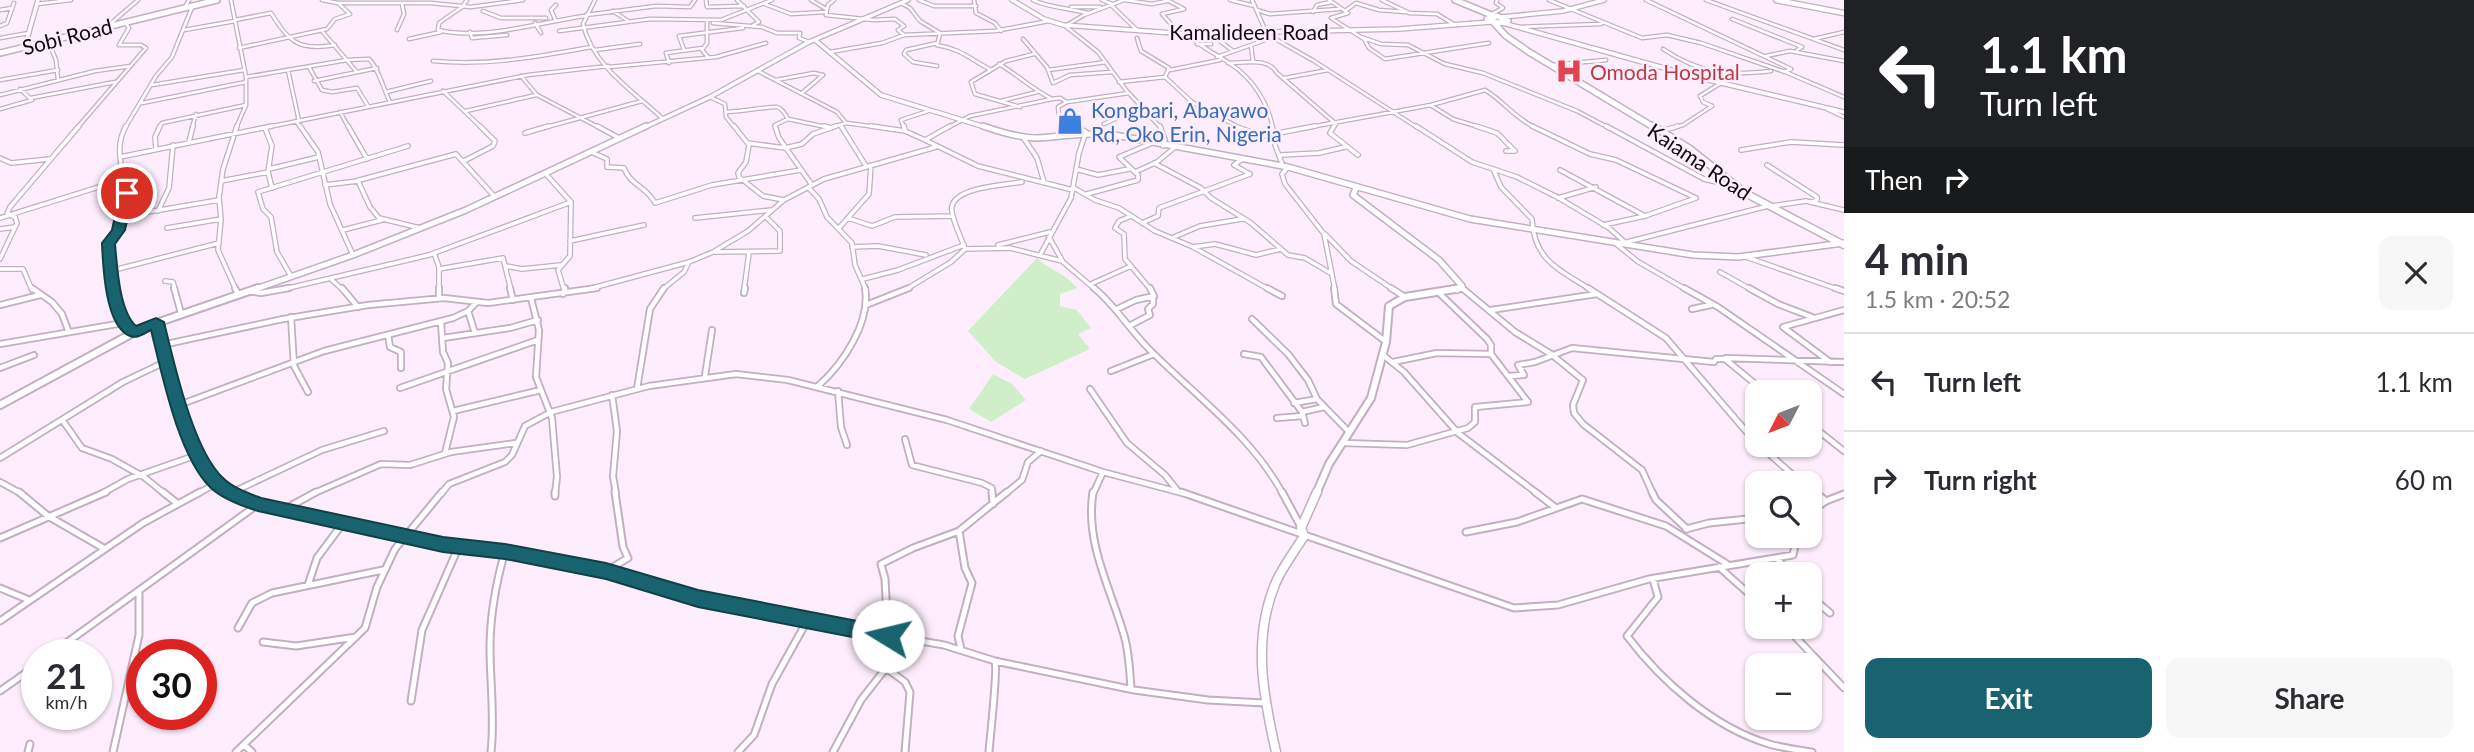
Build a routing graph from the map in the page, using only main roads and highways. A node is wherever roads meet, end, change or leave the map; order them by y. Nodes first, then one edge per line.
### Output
1 (216, 0) edge
2 (1454, 0) edge
3 (1776, 0) edge
4 (1844, 13) edge
5 (1500, 20) junction
6 (0, 53) edge
7 (1770, 206) junction
8 (1840, 242) edge

1 - 6 highway, Sobi Road
2 - 5 highway, Kaiama Road
3 - 4 main road
5 - 7 highway, Kaiama Road
5 - 7 highway, Kaiama Road
7 - 8 highway, Kaiama Road

